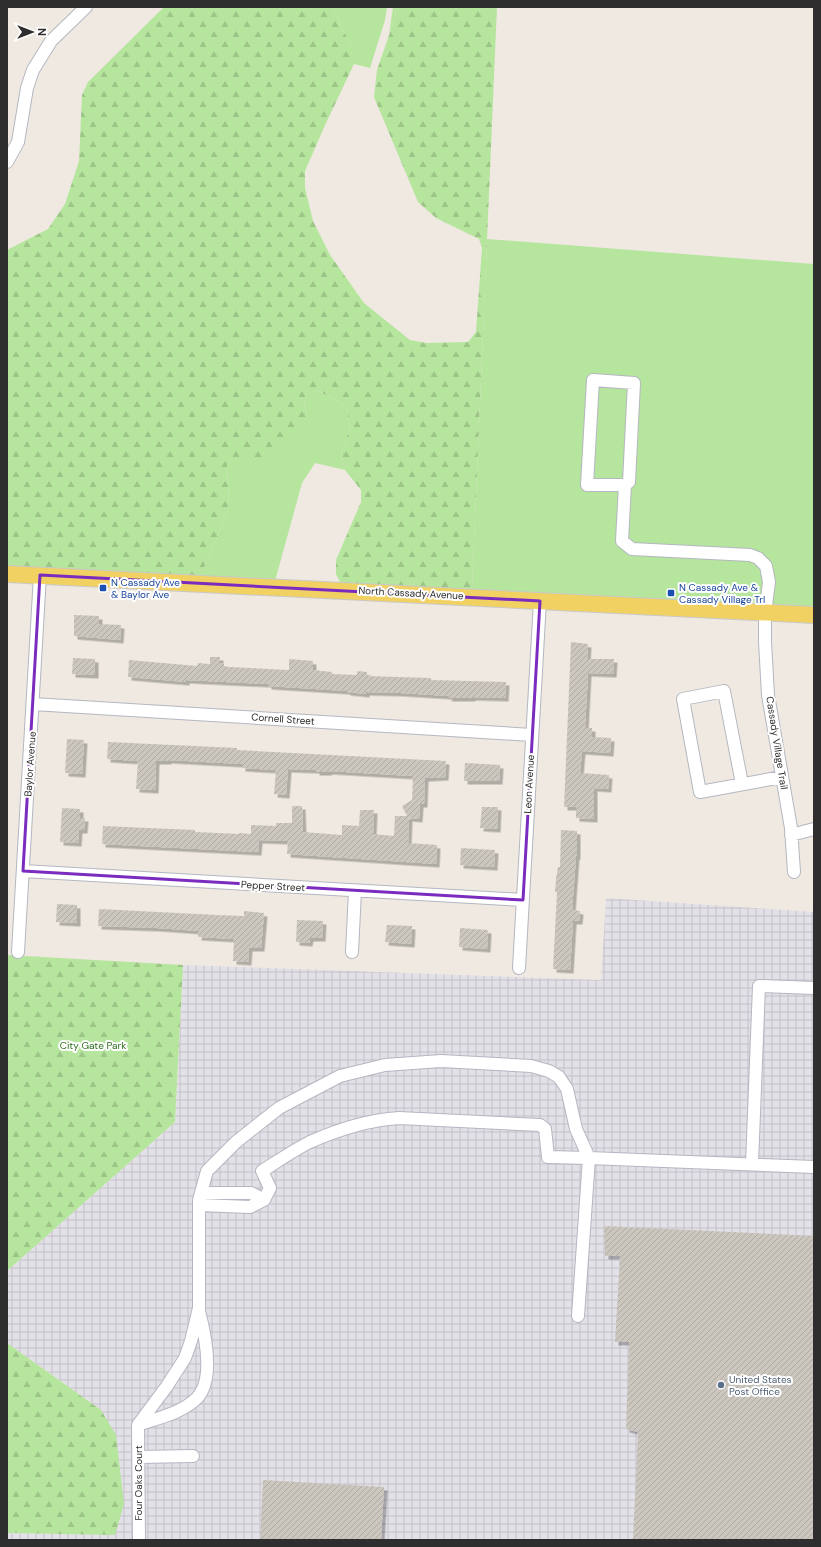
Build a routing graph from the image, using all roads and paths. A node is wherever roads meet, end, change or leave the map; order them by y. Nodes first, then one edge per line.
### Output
1 (86, 7) edge
2 (7, 162) edge
3 (625, 485) junction
4 (7, 574) edge
5 (40, 575) junction
6 (540, 601) junction
7 (765, 613) junction
8 (814, 615) edge
9 (34, 704) junction
10 (532, 735) junction
11 (782, 777) junction
12 (742, 784) junction
13 (814, 829) edge
14 (791, 835) junction
15 (23, 871) junction
16 (794, 872) dead end
17 (355, 891) junction
18 (523, 900) junction
19 (18, 952) dead end
20 (352, 952) dead end
21 (519, 968) dead end
22 (814, 988) edge
23 (589, 1158) junction
24 (752, 1164) junction
25 (814, 1167) edge
26 (201, 1193) junction
27 (264, 1200) junction
28 (199, 1205) junction
29 (199, 1308) junction
30 (578, 1316) dead end
31 (138, 1425) junction
32 (193, 1456) dead end
33 (139, 1457) junction
34 (139, 1540) edge

1 - 2 street
3 - 3 street
3 - 7 street, Cassady Village Trail
4 - 5 main road, North Cassady Avenue
5 - 6 main road, North Cassady Avenue
5 - 9 street, Baylor Avenue
6 - 7 main road, North Cassady Avenue
6 - 10 street, Leon Avenue
7 - 8 main road, North Cassady Avenue
7 - 11 street, Cassady Village Trail
9 - 10 street, Cornell Street
9 - 15 street, Baylor Avenue
10 - 18 street, Leon Avenue
11 - 12 street
11 - 14 street, Cassady Village Trail
12 - 12 street
13 - 14 street
14 - 16 street, Cassady Village Trail
15 - 17 street, Pepper Street
15 - 19 street, Baylor Avenue
17 - 18 street, Pepper Street
17 - 20 street
18 - 21 street, Leon Avenue
22 - 24 street
23 - 24 street
23 - 26 street
23 - 27 street
23 - 30 street
24 - 25 street
26 - 27 street
26 - 28 street
27 - 28 street
28 - 29 street
29 - 31 street
29 - 31 street
31 - 33 street, Four Oaks Court
32 - 33 street
33 - 34 street, Four Oaks Court

